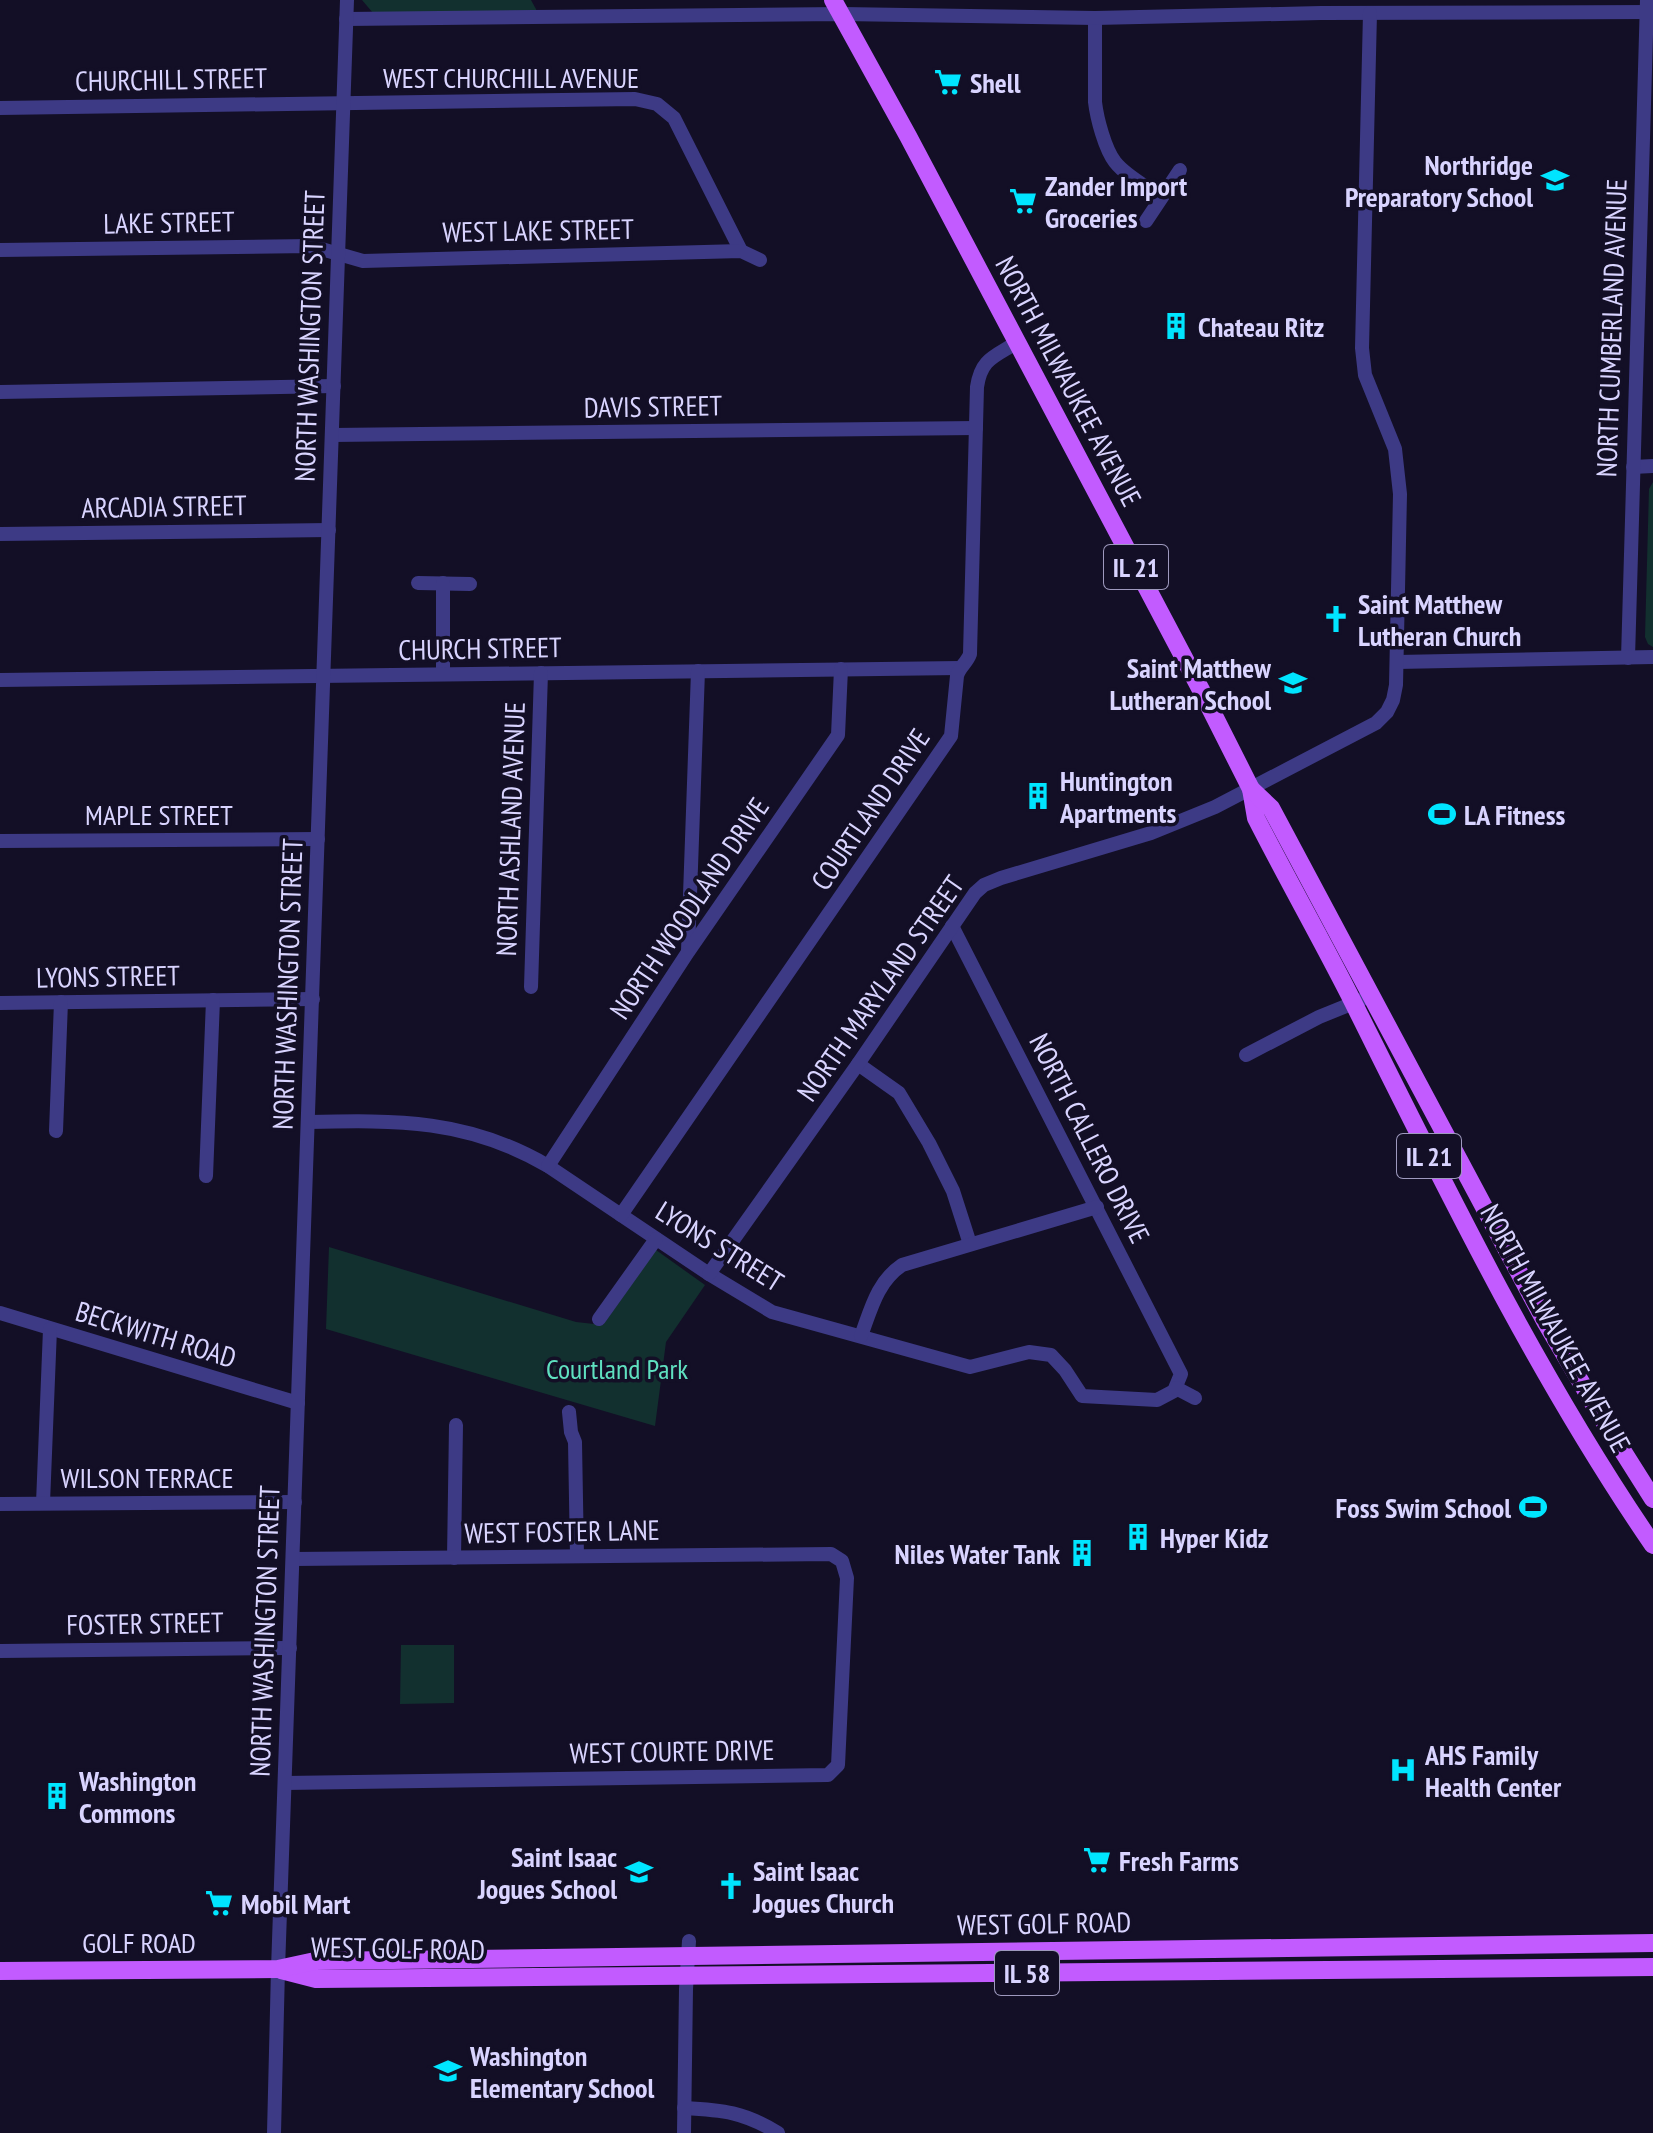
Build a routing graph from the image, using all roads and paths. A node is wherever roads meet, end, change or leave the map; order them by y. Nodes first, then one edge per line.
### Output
1 (347, 0) edge
2 (995, 0) edge
3 (1321, 6) edge
4 (838, 7) edge
5 (1649, 8) edge
6 (1370, 13) junction
7 (994, 17) junction
8 (1095, 18) junction
9 (346, 19) junction
10 (343, 102) junction
11 (0, 108) edge
12 (1180, 170) dead end
13 (1161, 197) junction
14 (1146, 221) dead end
15 (0, 250) edge
16 (741, 251) junction
17 (338, 253) junction
18 (760, 260) dead end
19 (1016, 343) junction
20 (334, 386) junction
21 (0, 392) edge
22 (976, 428) junction
23 (332, 435) junction
24 (1653, 466) edge
25 (1633, 467) junction
26 (329, 530) junction
27 (0, 534) edge
28 (418, 583) dead end
29 (443, 583) junction
30 (470, 584) dead end
31 (1653, 657) edge
32 (1628, 658) junction
33 (1397, 662) junction
34 (960, 668) junction
35 (841, 669) junction
36 (698, 671) junction
37 (541, 673) junction
38 (443, 674) junction
39 (324, 676) junction
40 (0, 680) edge
41 (1251, 789) junction
42 (318, 839) junction
43 (0, 841) edge
44 (952, 926) junction
45 (688, 952) junction
46 (531, 987) dead end
47 (1372, 997) junction
48 (313, 999) junction
49 (213, 1000) junction
50 (61, 1002) junction
51 (1353, 1002) junction
52 (0, 1003) edge
53 (1246, 1055) dead end
54 (858, 1064) junction
55 (308, 1122) junction
56 (56, 1131) dead end
57 (548, 1166) junction
58 (206, 1176) dead end
59 (1097, 1207) junction
60 (621, 1215) junction
61 (656, 1239) junction
62 (970, 1244) junction
63 (709, 1274) junction
64 (0, 1313) edge
65 (599, 1319) dead end
66 (50, 1329) junction
67 (861, 1336) junction
68 (1179, 1381) junction
69 (1195, 1398) dead end
70 (298, 1403) junction
71 (569, 1412) dead end
72 (456, 1425) dead end
73 (1653, 1499) edge
74 (295, 1502) junction
75 (43, 1503) junction
76 (0, 1504) edge
77 (1653, 1545) edge
78 (831, 1554) joint
79 (577, 1556) junction
80 (454, 1558) junction
81 (293, 1559) junction
82 (290, 1648) junction
83 (0, 1651) edge
84 (285, 1783) junction
85 (1653, 1943) edge
86 (688, 1957) junction
87 (1653, 1967) edge
88 (278, 1969) junction
89 (0, 1971) edge
90 (684, 2108) junction
91 (274, 2133) edge
92 (684, 2133) edge
93 (778, 2133) edge

1 - 9 street, NORTH WASHINGTON STREET
2 - 7 street
3 - 6 street
3 - 8 street
4 - 7 street
4 - 9 street
4 - 19 main road, NORTH MILWAUKEE AVENUE / IL 21
5 - 6 street
5 - 25 street, NORTH CUMBERLAND AVENUE
6 - 33 street, NORTH MARYLAND STREET
7 - 8 street
8 - 13 street
9 - 10 street, NORTH WASHINGTON STREET
10 - 11 street, CHURCHILL STREET
10 - 16 street, WEST CHURCHILL AVENUE
10 - 17 street, NORTH WASHINGTON STREET
12 - 13 street
13 - 14 street
15 - 17 street, LAKE STREET
16 - 17 street, WEST LAKE STREET
16 - 18 street
17 - 20 street, NORTH WASHINGTON STREET
19 - 22 street, COURTLAND DRIVE
19 - 41 main road, NORTH MILWAUKEE AVENUE / IL 21
20 - 21 street
20 - 23 street, NORTH WASHINGTON STREET
22 - 23 street, DAVIS STREET
22 - 34 street, COURTLAND DRIVE
23 - 26 street, NORTH WASHINGTON STREET
24 - 25 street
25 - 32 street, NORTH CUMBERLAND AVENUE
26 - 27 street, ARCADIA STREET
26 - 39 street, NORTH WASHINGTON STREET
28 - 29 street
29 - 30 street
29 - 38 street
31 - 32 street
32 - 33 street
33 - 41 street, NORTH MARYLAND STREET
34 - 35 street, CHURCH STREET
34 - 60 street, COURTLAND DRIVE
35 - 36 street, CHURCH STREET
35 - 45 street, NORTH WOODLAND DRIVE
36 - 37 street, CHURCH STREET
36 - 45 street
37 - 38 street, CHURCH STREET
37 - 46 street, NORTH ASHLAND AVENUE
38 - 39 street, CHURCH STREET
39 - 40 street, CHURCH STREET
39 - 42 street, NORTH WASHINGTON STREET
41 - 44 street, NORTH MARYLAND STREET
41 - 47 main road, NORTH MILWAUKEE AVENUE / IL 21
41 - 51 main road, NORTH MILWAUKEE AVENUE / IL 21
42 - 43 street, MAPLE STREET
42 - 48 street, NORTH WASHINGTON STREET
44 - 54 street, NORTH MARYLAND STREET
44 - 59 street, NORTH CALLERO DRIVE
45 - 57 street, NORTH WOODLAND DRIVE
47 - 51 street
47 - 73 main road, NORTH MILWAUKEE AVENUE / IL 21
48 - 49 street, LYONS STREET
48 - 55 street, NORTH WASHINGTON STREET
49 - 50 street, LYONS STREET
49 - 58 street
50 - 52 street, LYONS STREET
50 - 56 street
51 - 53 street
51 - 77 main road, NORTH MILWAUKEE AVENUE / IL 21
54 - 62 street
54 - 63 street, NORTH MARYLAND STREET
55 - 57 street, LYONS STREET
55 - 70 street, NORTH WASHINGTON STREET
57 - 60 street, LYONS STREET
59 - 62 street
59 - 68 street, NORTH CALLERO DRIVE
60 - 61 street, LYONS STREET
61 - 63 street, LYONS STREET
61 - 65 street
62 - 67 street
63 - 67 street, LYONS STREET
64 - 66 street, BECKWITH ROAD
66 - 70 street, BECKWITH ROAD
66 - 75 street
67 - 68 street, LYONS STREET
68 - 69 street
70 - 74 street, NORTH WASHINGTON STREET
71 - 79 street
72 - 80 street
74 - 75 street, WILSON TERRACE
74 - 81 street, NORTH WASHINGTON STREET
75 - 76 street, WILSON TERRACE
78 - 79 street, WEST FOSTER LANE
78 - 84 street, WEST COURTE DRIVE
79 - 80 street, WEST FOSTER LANE
80 - 81 street, WEST FOSTER LANE
81 - 82 street, NORTH WASHINGTON STREET
82 - 83 street, FOSTER STREET
82 - 84 street, NORTH WASHINGTON STREET
84 - 88 street, NORTH WASHINGTON STREET
85 - 86 main road, WEST GOLF ROAD / IL 58
86 - 87 main road, WEST GOLF ROAD / IL 58
86 - 88 main road, WEST GOLF ROAD / IL 58
86 - 90 street
88 - 89 main road, GOLF ROAD / IL 58
88 - 91 street, NORTH WASHINGTON STREET
90 - 92 street
90 - 93 street

